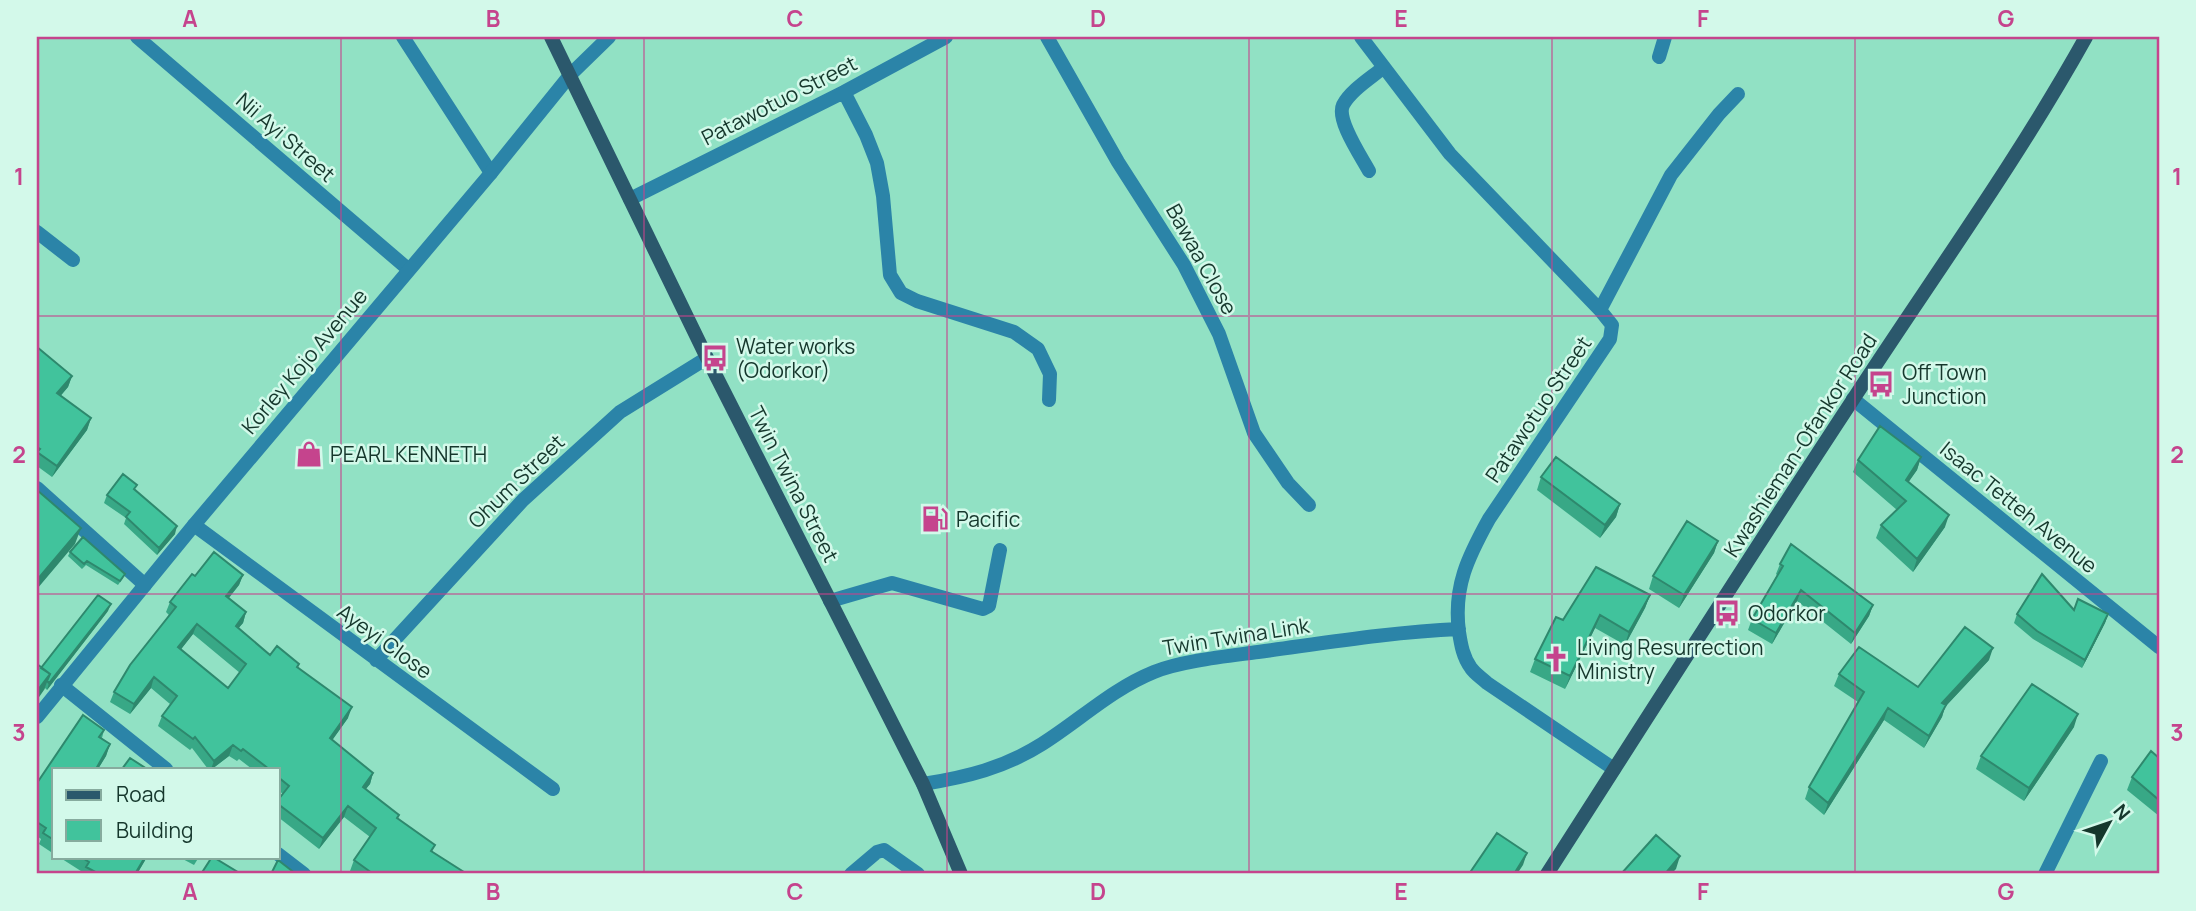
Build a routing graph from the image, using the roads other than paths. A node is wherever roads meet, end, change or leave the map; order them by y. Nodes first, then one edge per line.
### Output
1 (137, 37) edge
2 (403, 37) edge
3 (551, 37) edge
4 (609, 37) edge
5 (946, 37) edge
6 (1047, 37) edge
7 (1361, 37) edge
8 (1665, 37) edge
9 (2087, 37) edge
10 (1659, 57) dead end
11 (1384, 67) junction
12 (571, 74) junction
13 (844, 92) junction
14 (1738, 94) dead end
15 (1369, 170) dead end
16 (491, 173) junction
17 (630, 199) junction
18 (37, 232) edge
19 (73, 260) dead end
20 (408, 269) junction
21 (1600, 310) junction
22 (707, 358) junction
23 (1853, 399) junction
24 (1049, 400) dead end
25 (37, 488) edge
26 (1309, 505) dead end
27 (194, 525) junction
28 (1000, 551) dead end
29 (145, 585) junction
30 (830, 601) junction
31 (1459, 629) junction
32 (2159, 647) edge
33 (376, 660) junction
34 (61, 685) junction
35 (37, 717) edge
36 (2101, 761) dead end
37 (165, 768) edge
38 (1614, 769) junction
39 (923, 784) junction
40 (553, 789) dead end
41 (280, 856) edge
42 (304, 874) edge
43 (852, 874) edge
44 (918, 874) edge
45 (961, 874) edge
46 (1547, 874) edge
47 (2045, 874) edge

1 - 20 street, Nii Ayi Street
2 - 16 street
3 - 12 main road, Twin Twina Street
4 - 12 street, Korley Kojo Avenue
5 - 13 street, Patawotuo Street
6 - 26 street, Bawaa Close
7 - 11 street, Patawotuo Street
8 - 10 street
9 - 23 main road, Kwashieman-Ofankor Road
11 - 15 street
11 - 21 street, Patawotuo Street
12 - 16 street, Korley Kojo Avenue
12 - 17 main road, Twin Twina Street
13 - 17 street, Patawotuo Street
13 - 24 street
14 - 21 street
16 - 20 street, Korley Kojo Avenue
17 - 22 main road, Twin Twina Street
18 - 19 street
20 - 27 street, Korley Kojo Avenue
21 - 31 street, Patawotuo Street
22 - 30 main road, Twin Twina Street
22 - 33 street, Ohum Street
23 - 32 street, Isaac Tetteh Avenue
23 - 38 main road, Kwashieman-Ofankor Road
25 - 29 street
27 - 29 street, Korley Kojo Avenue
27 - 33 street, Ayeyi Close
28 - 30 street
29 - 34 street, Korley Kojo Avenue
30 - 39 main road, Twin Twina Street
31 - 38 street, Patawotuo Street
31 - 39 street, Twin Twina Link
33 - 40 street, Ayeyi Close
34 - 35 street, Korley Kojo Avenue
34 - 37 street
36 - 47 street
38 - 46 main road, Kwashieman-Ofankor Road
39 - 45 main road, Twin Twina Street
41 - 42 street
43 - 44 street

